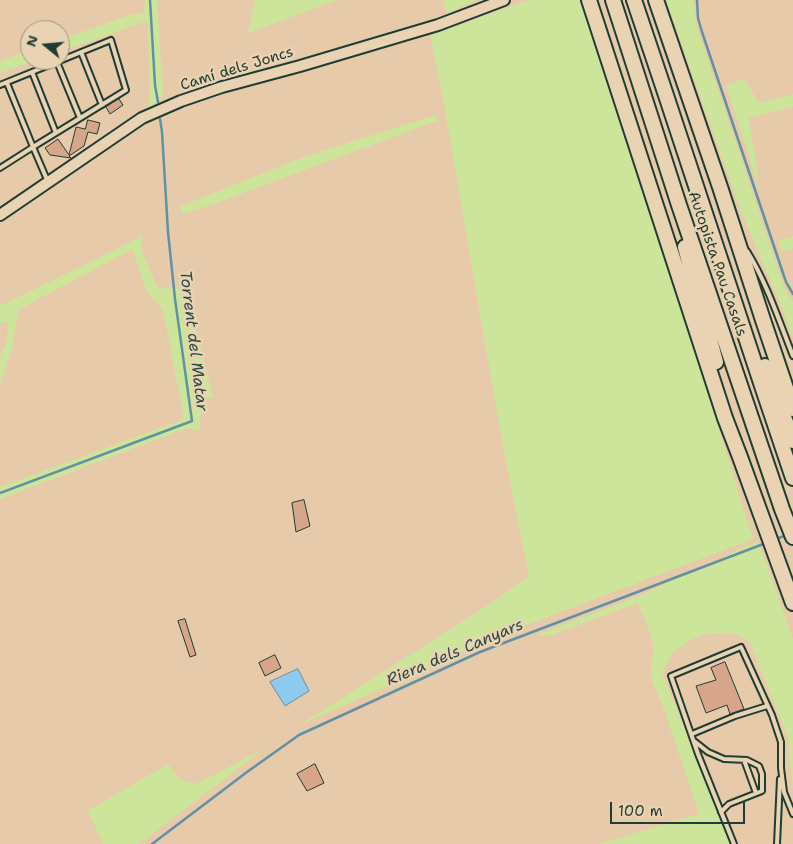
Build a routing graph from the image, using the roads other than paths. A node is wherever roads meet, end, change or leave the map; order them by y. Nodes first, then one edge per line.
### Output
1 (504, 0) edge
2 (589, 0) edge
3 (613, 0) edge
4 (634, 0) edge
5 (656, 0) edge
6 (81, 52) junction
7 (70, 57) edge
8 (37, 70) edge
9 (60, 70) edge
10 (32, 72) junction
11 (7, 83) junction
12 (0, 85) edge
13 (102, 105) junction
14 (80, 118) junction
15 (56, 133) junction
16 (34, 147) junction
17 (0, 166) edge
18 (48, 182) junction
19 (680, 205) junction
20 (0, 215) edge
21 (735, 233) junction
22 (732, 298) junction
23 (793, 356) edge
24 (793, 409) edge
25 (793, 440) edge
26 (740, 457) junction
27 (793, 478) edge
28 (793, 537) edge
29 (793, 603) edge
30 (767, 706) junction
31 (692, 734) junction
32 (694, 741) junction
33 (744, 760) junction
34 (781, 768) junction
35 (756, 793) junction
36 (720, 812) junction
37 (793, 814) edge
38 (734, 844) edge
39 (777, 844) edge

1 - 18 street, Camí dels Joncs
2 - 26 highway
3 - 19 highway, Autopista Pau Casals
4 - 22 highway, Autopista Pau Casals
5 - 21 highway
6 - 7 lane
6 - 13 lane
6 - 13 lane
8 - 10 lane
9 - 14 lane
10 - 11 lane
10 - 15 lane
11 - 12 lane
11 - 16 lane
13 - 14 lane
14 - 15 lane
15 - 16 lane
16 - 17 lane
16 - 18 lane
18 - 20 street, Camí dels Joncs
19 - 26 highway
19 - 28 highway, Autopista Pau Casals
21 - 23 lane
21 - 24 highway
22 - 25 highway
22 - 27 highway, Autopista Pau Casals
26 - 29 highway
30 - 31 lane
30 - 31 lane
30 - 34 lane
31 - 32 lane
32 - 33 lane
32 - 36 lane
33 - 35 lane
33 - 35 lane
34 - 37 lane
34 - 39 lane
35 - 36 lane
36 - 38 lane

